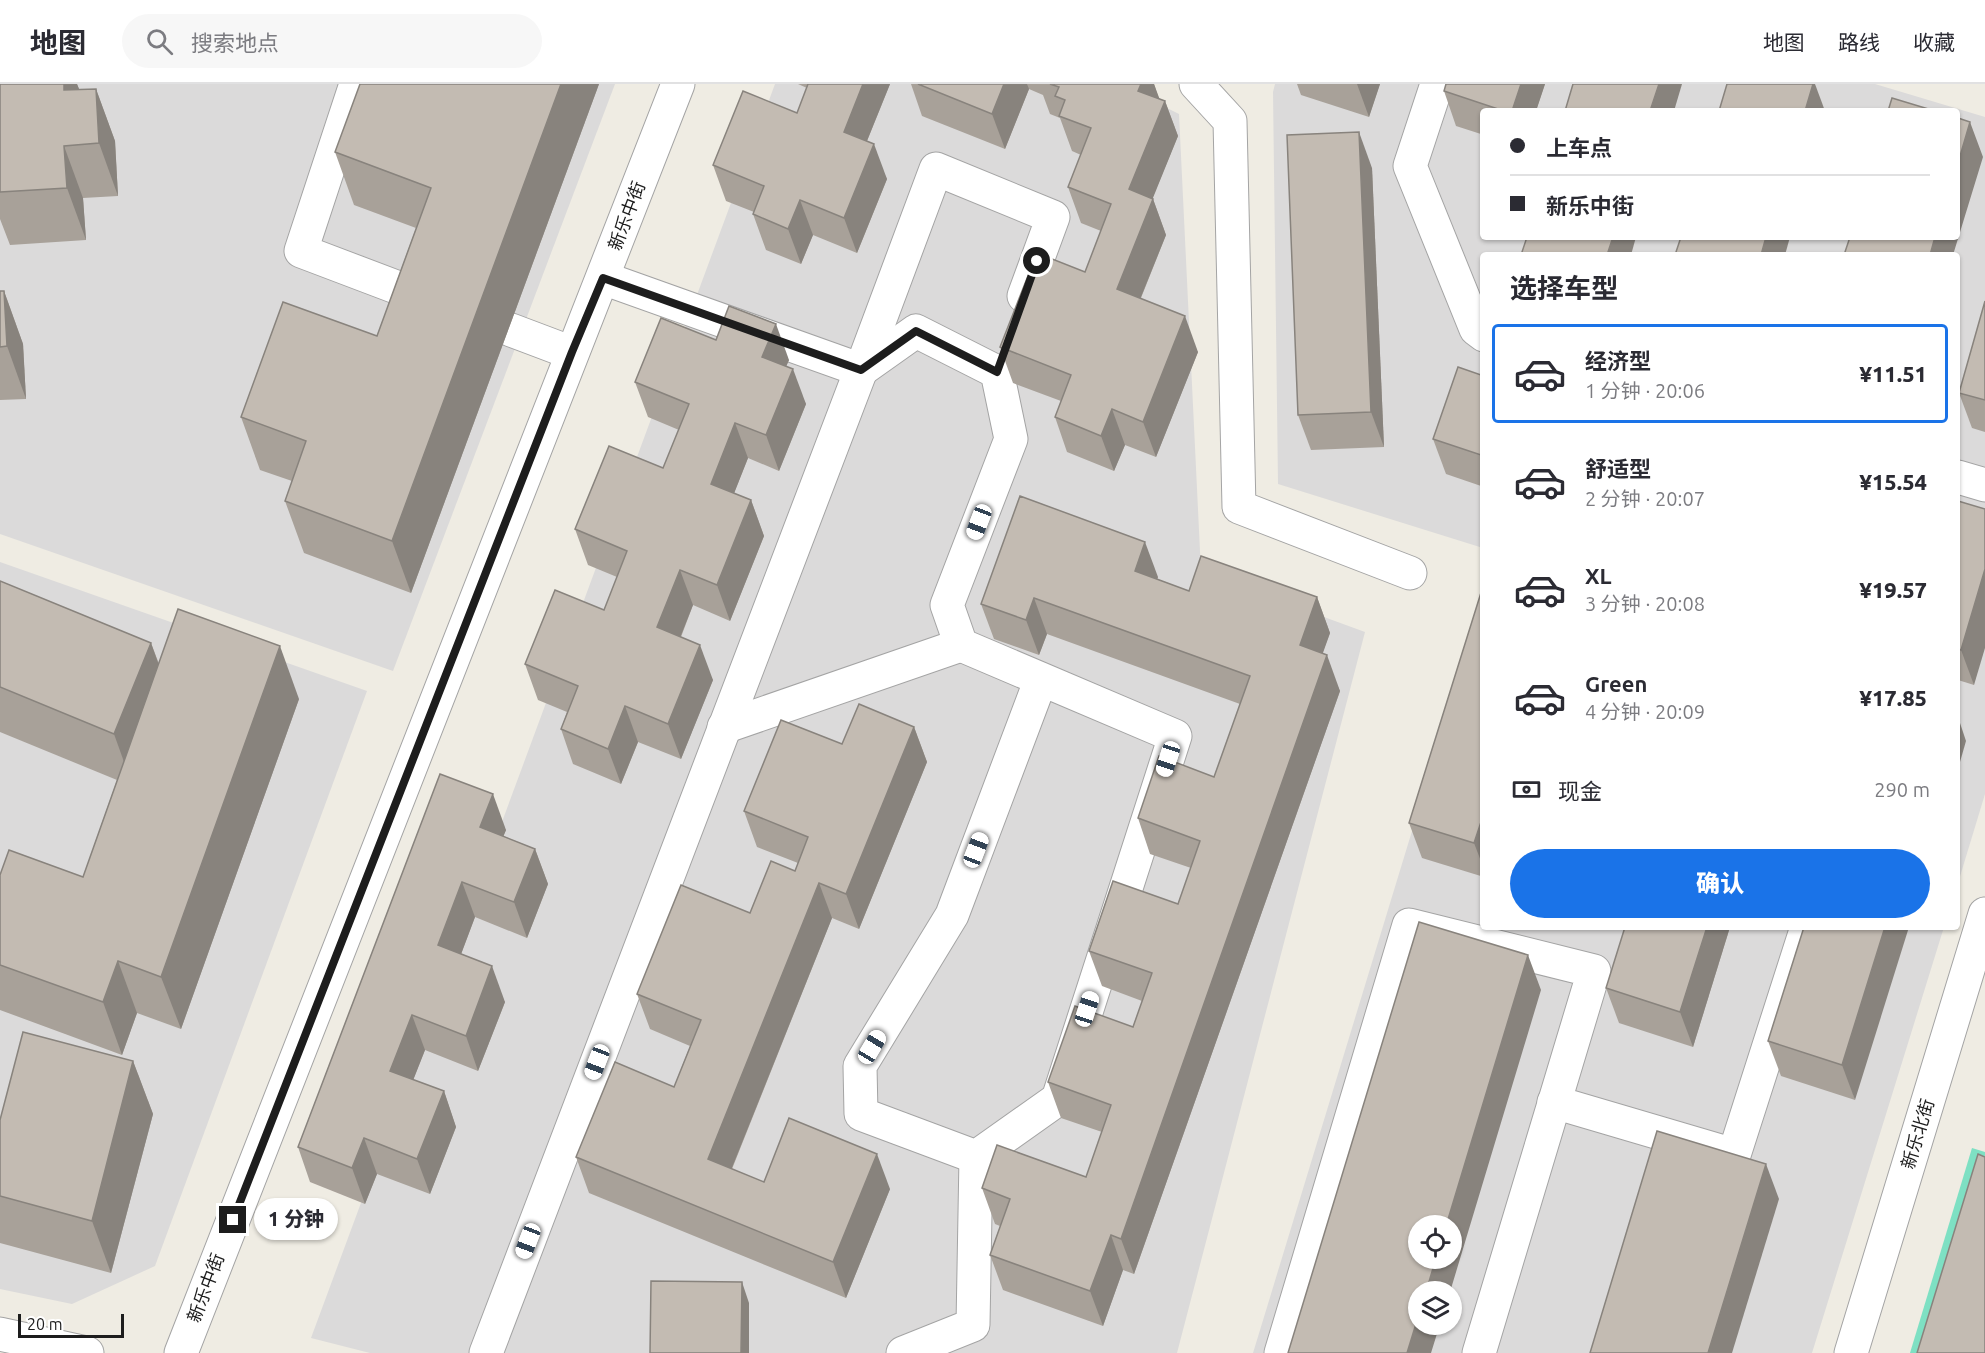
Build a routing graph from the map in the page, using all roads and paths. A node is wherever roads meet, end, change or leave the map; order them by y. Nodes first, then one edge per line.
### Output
1 (356, 84) edge
2 (678, 84) edge
3 (1196, 84) edge
4 (1437, 84) edge
5 (603, 278) junction
6 (425, 298) edge
7 (511, 330) dead end
8 (1480, 332) edge
9 (1005, 350) junction
10 (572, 352) junction
11 (861, 370) junction
12 (1960, 478) edge
13 (1985, 485) edge
14 (1410, 573) dead end
15 (962, 645) junction
16 (1041, 679) junction
17 (724, 727) junction
18 (1985, 914) edge
19 (1805, 930) edge
20 (1554, 1102) junction
21 (976, 1157) junction
22 (0, 1334) edge
23 (87, 1353) edge
24 (181, 1353) edge
25 (486, 1353) edge
26 (903, 1353) edge
27 (1281, 1353) edge
28 (1479, 1353) edge
29 (1851, 1353) edge

1 - 6 street
2 - 5 street, 新乐中街
3 - 14 street
4 - 8 street
5 - 10 street, 新乐中街
5 - 11 street
7 - 10 street
9 - 11 street
9 - 11 street
9 - 15 street
10 - 24 street, 新乐中街
11 - 17 street
12 - 13 street
15 - 16 street
15 - 17 street
16 - 21 street
16 - 21 street
17 - 25 street
18 - 29 street, 新乐北街
19 - 20 street
20 - 27 street
20 - 28 street
21 - 26 street
22 - 23 street

